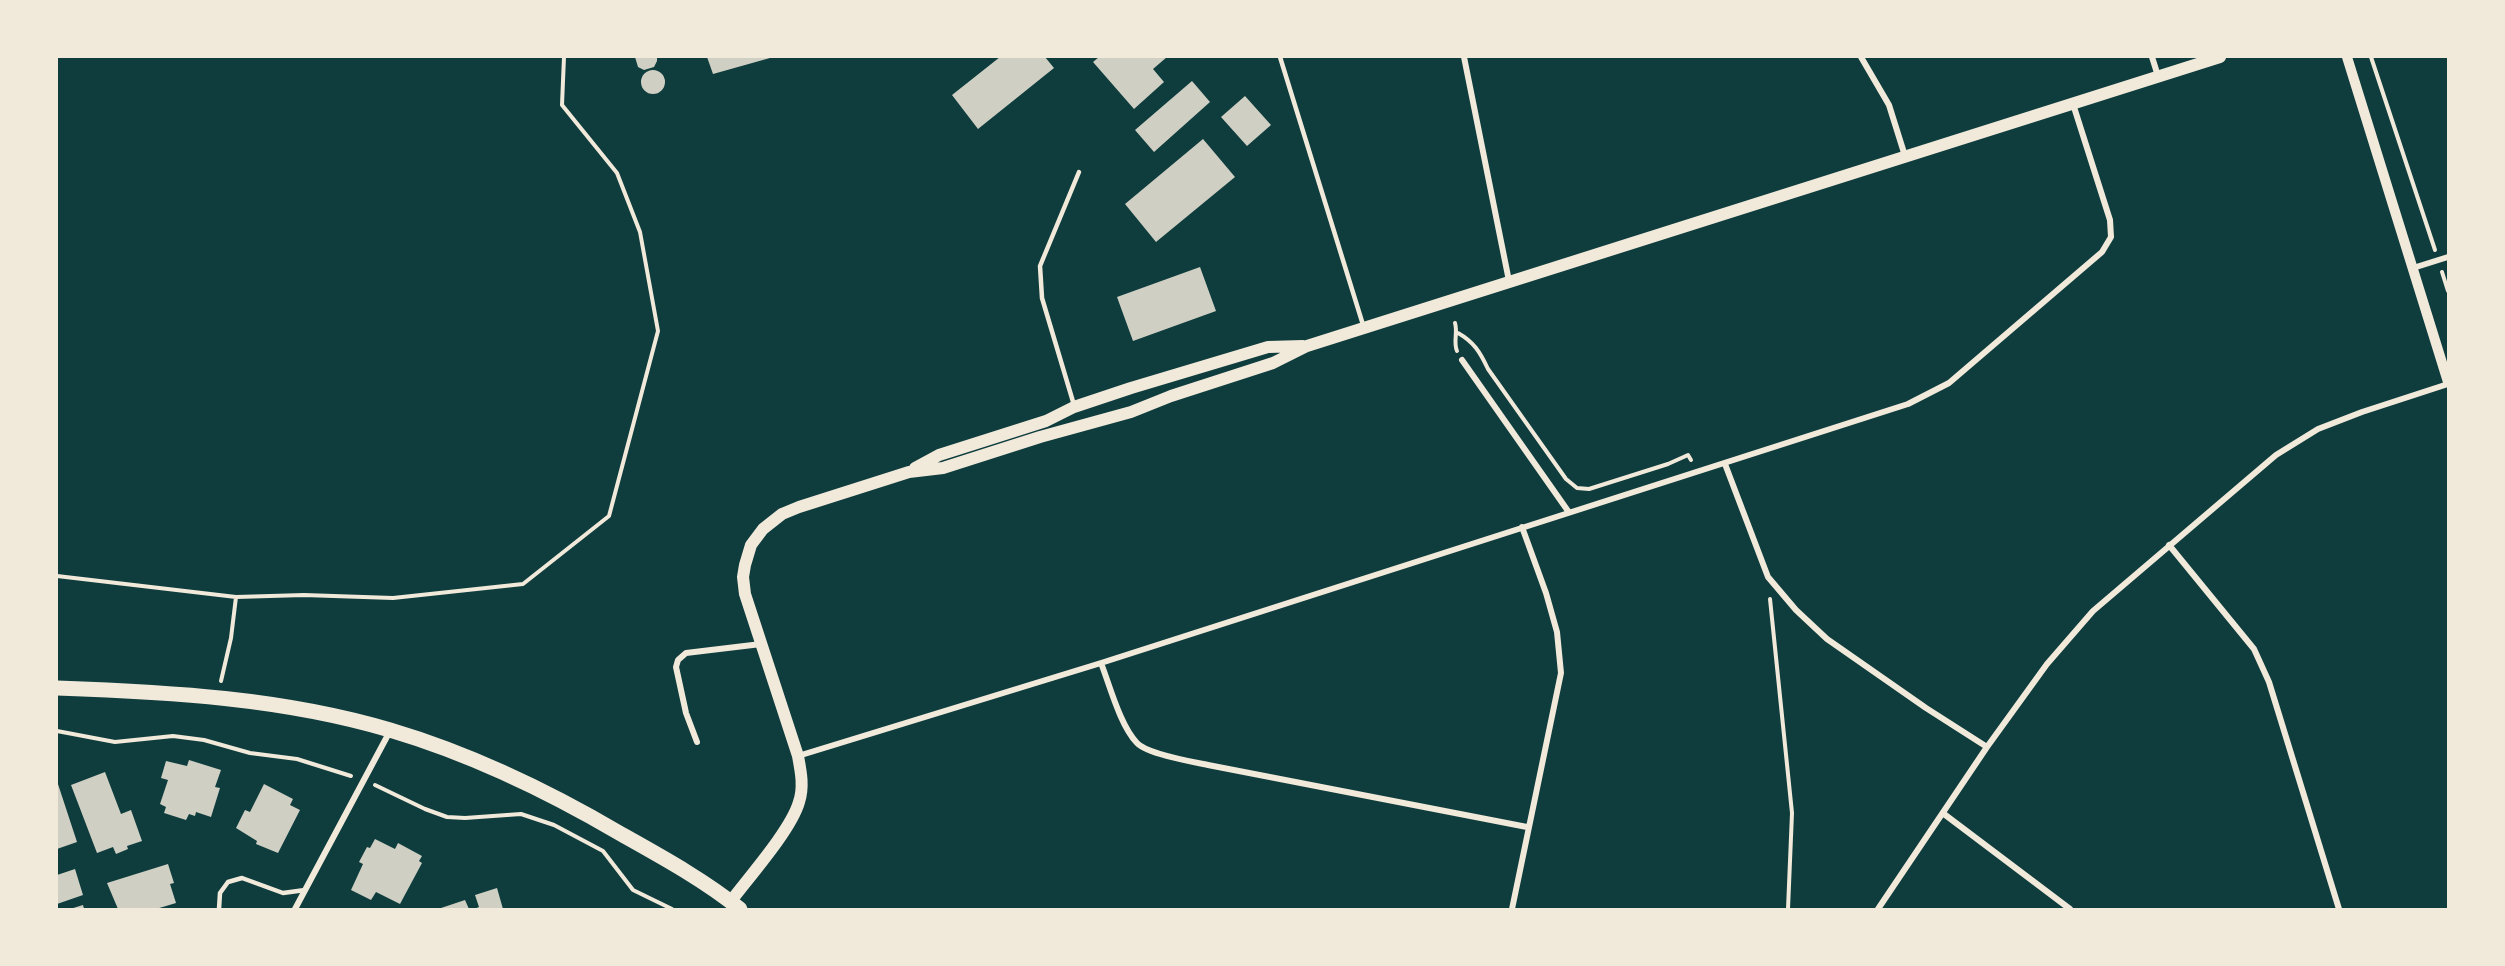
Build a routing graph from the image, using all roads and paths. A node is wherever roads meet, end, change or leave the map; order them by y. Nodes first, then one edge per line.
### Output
1 (564, 57) edge
2 (1280, 57) edge
3 (1464, 57) edge
4 (1861, 57) edge
5 (2152, 57) edge
6 (2220, 57) edge
7 (2346, 57) edge
8 (2372, 57) edge
9 (2158, 76) junction
10 (2073, 104) junction
11 (1905, 157) junction
12 (1079, 171) dead end
13 (2448, 257) edge
14 (2438, 260) junction
15 (2413, 268) junction
16 (1509, 281) junction
17 (2448, 291) edge
18 (1455, 323) dead end
19 (1364, 328) junction
20 (1458, 333) junction
21 (1307, 346) junction
22 (1462, 360) joint
23 (2448, 383) edge
24 (1074, 407) junction
25 (1725, 464) junction
26 (909, 472) junction
27 (1695, 473) junction
28 (1568, 511) junction
29 (1522, 527) junction
30 (2169, 545) junction
31 (57, 576) edge
32 (1768, 577) junction
33 (236, 597) junction
34 (761, 644) junction
35 (1101, 663) junction
36 (57, 688) edge
37 (217, 697) junction
38 (390, 730) junction
39 (57, 731) edge
40 (697, 742) dead end
41 (1987, 747) junction
42 (798, 756) junction
43 (363, 779) junction
44 (1944, 814) junction
45 (1527, 827) junction
46 (305, 890) junction
47 (736, 905) edge
48 (219, 909) edge
49 (295, 909) edge
50 (672, 909) edge
51 (1512, 909) edge
52 (1788, 909) edge
53 (1878, 909) edge
54 (2070, 909) edge
55 (2339, 909) edge

1 - 33 path
2 - 19 lane
3 - 16 street
4 - 11 street
5 - 9 street
6 - 9 main road
7 - 15 street
8 - 14 path
9 - 10 main road
10 - 11 main road
10 - 25 street
11 - 16 main road
12 - 24 lane
13 - 14 street
14 - 15 street
14 - 17 path
15 - 23 street
16 - 19 main road
18 - 20 path
19 - 21 main road
20 - 22 path
20 - 27 path
21 - 24 main road
21 - 26 main road
22 - 28 street
23 - 30 street
24 - 26 main road
25 - 27 street
25 - 32 street
26 - 34 main road
27 - 28 street
28 - 29 street
29 - 35 street
29 - 45 street
30 - 41 street
30 - 55 street
31 - 33 path
32 - 41 street
32 - 52 path
33 - 37 path
34 - 40 street
34 - 42 main road
35 - 42 street
35 - 45 street
36 - 37 main road
37 - 38 main road
38 - 43 street
38 - 47 main road
39 - 43 path
41 - 44 street
42 - 47 main road
43 - 46 street
43 - 50 path
44 - 53 street
44 - 54 street
45 - 51 street
46 - 48 lane
46 - 49 street

